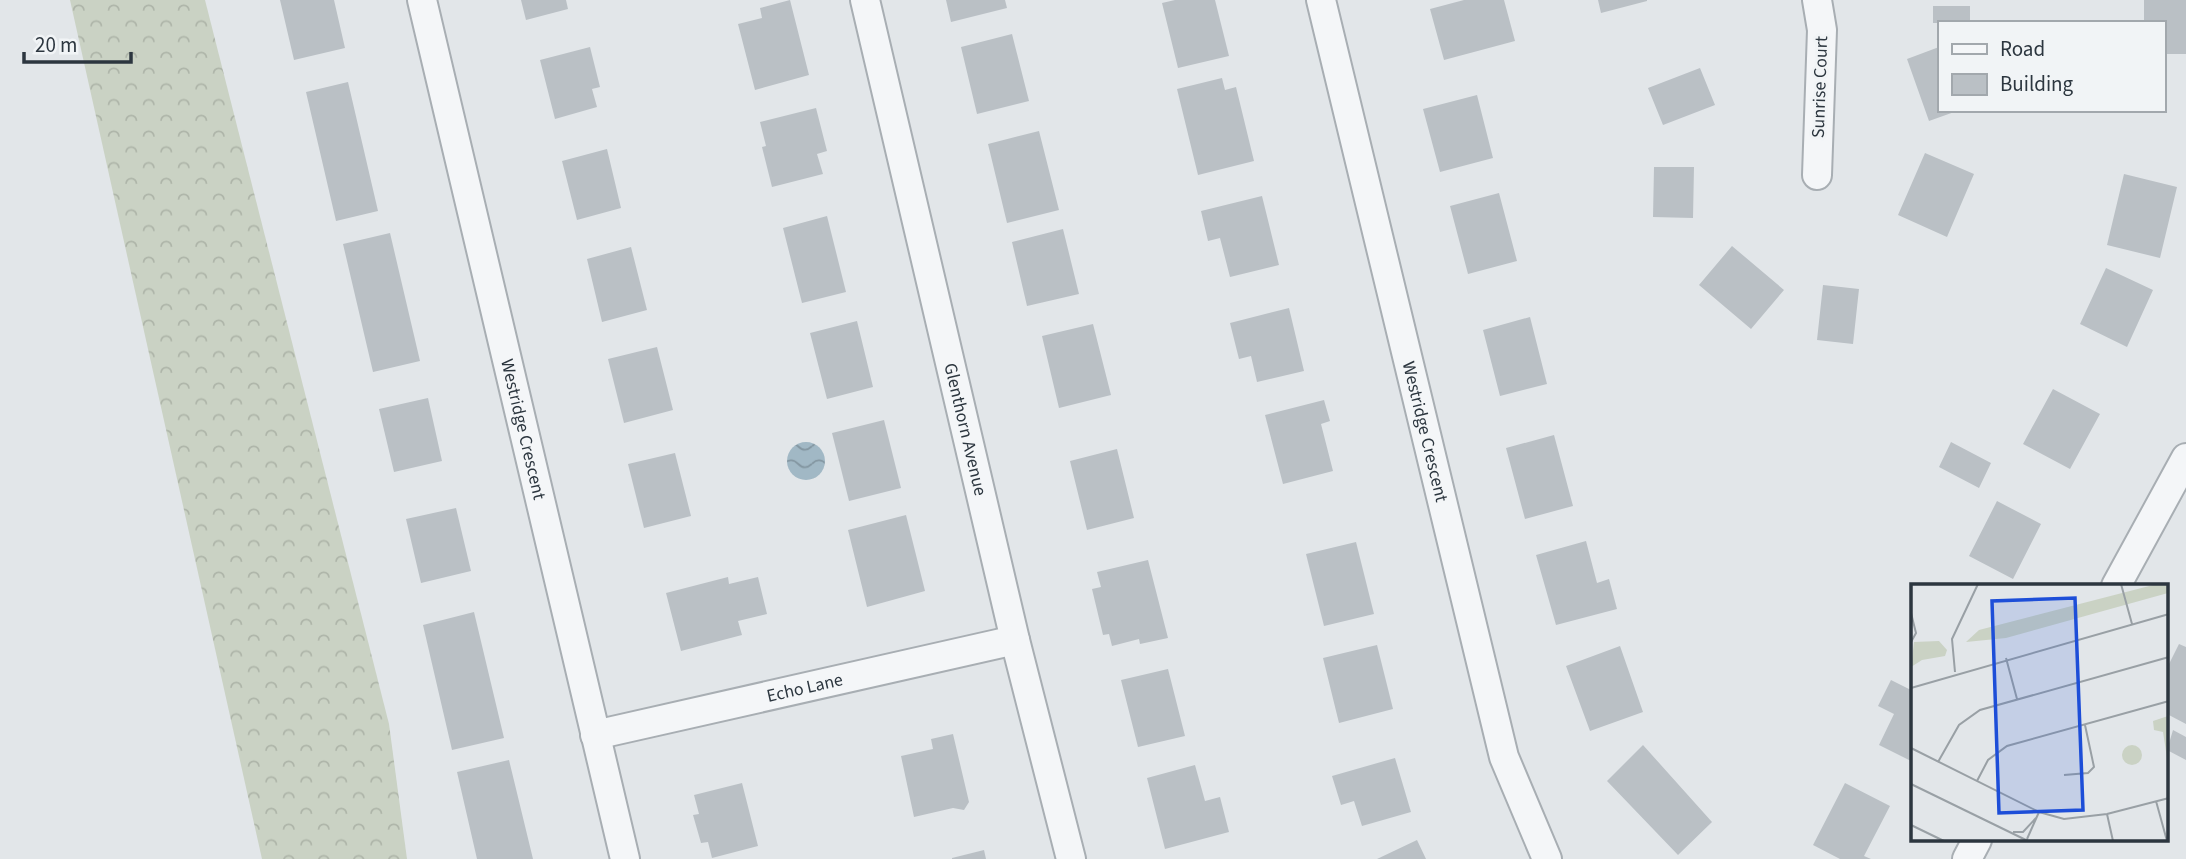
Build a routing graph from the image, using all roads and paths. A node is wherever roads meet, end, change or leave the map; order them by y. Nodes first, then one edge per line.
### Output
1 (422, 0) edge
2 (865, 0) edge
3 (1321, 0) edge
4 (1816, 0) edge
5 (1817, 175) dead end
6 (2186, 458) edge
7 (2117, 584) edge
8 (1015, 640) junction
9 (595, 735) junction
10 (1976, 842) edge
11 (625, 859) edge
12 (1071, 859) edge
13 (1547, 859) edge
14 (1967, 859) edge

1 - 9 street, Westridge Crescent
2 - 8 street, Glenthorn Avenue
3 - 13 street, Westridge Crescent
4 - 5 street, Sunrise Court
6 - 7 street
8 - 9 street, Echo Lane
8 - 12 street, Glenthorn Avenue
9 - 11 street, Westridge Crescent
10 - 14 street

